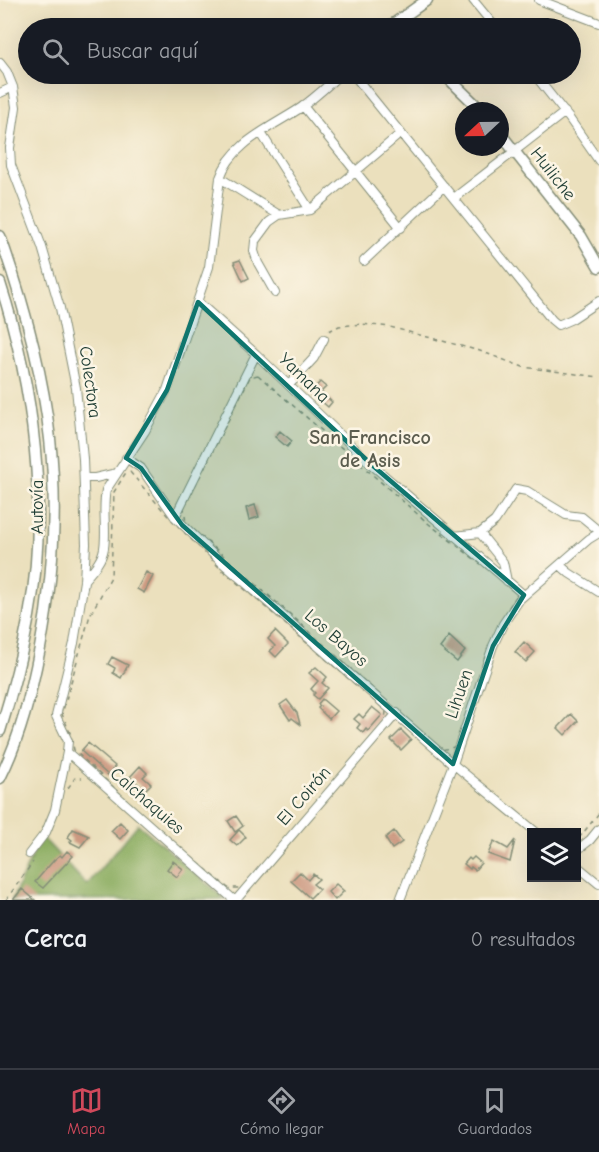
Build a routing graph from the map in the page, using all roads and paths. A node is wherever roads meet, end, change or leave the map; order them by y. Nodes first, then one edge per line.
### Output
1 (427, 0) edge
2 (473, 0) edge
3 (539, 0) edge
4 (403, 18) edge
5 (488, 18) edge
6 (599, 23) edge
7 (0, 63) edge
8 (328, 84) edge
9 (361, 84) edge
10 (454, 84) edge
11 (542, 84) edge
12 (13, 87) junction
13 (0, 93) edge
14 (473, 102) edge
15 (303, 106) junction
16 (565, 112) junction
17 (261, 133) junction
18 (401, 133) junction
19 (509, 145) edge
20 (514, 152) junction
21 (599, 161) edge
22 (354, 171) junction
23 (220, 178) junction
24 (444, 186) junction
25 (454, 198) junction
26 (310, 210) junction
27 (279, 215) junction
28 (401, 228) junction
29 (0, 236) edge
30 (364, 261) dead end
31 (599, 267) edge
32 (0, 283) edge
33 (275, 293) dead end
34 (599, 301) edge
35 (198, 302) junction
36 (324, 339) joint
37 (256, 354) junction
38 (599, 378) edge
39 (289, 385) junction
40 (126, 458) junction
41 (117, 472) junction
42 (84, 478) junction
43 (175, 517) junction
44 (599, 532) edge
45 (480, 533) junction
46 (454, 536) junction
47 (560, 565) junction
48 (84, 581) junction
49 (507, 581) junction
50 (599, 592) edge
51 (524, 595) junction
52 (397, 713) junction
53 (0, 731) edge
54 (441, 750) joint
55 (68, 752) junction
56 (453, 764) junction
57 (85, 777) dead end
58 (0, 778) edge
59 (68, 789) dead end
60 (599, 813) edge
61 (155, 826) joint
62 (531, 828) edge
63 (599, 829) edge
64 (581, 835) edge
65 (581, 847) edge
66 (32, 856) joint
67 (581, 869) edge
68 (599, 884) edge
69 (6, 900) edge
70 (235, 900) edge
71 (400, 900) edge

1 - 4 street
2 - 5 street
3 - 6 street
7 - 12 street, Colectora
8 - 15 street
9 - 18 street
10 - 14 street
11 - 16 street
12 - 13 street
12 - 42 street, Colectora
15 - 17 street
15 - 22 street
16 - 20 street
16 - 21 street
17 - 23 street
17 - 26 street
18 - 22 street
18 - 24 street
19 - 20 street, Huiliche
20 - 25 street
20 - 31 street, Huiliche
22 - 26 street
22 - 28 street
23 - 27 street
23 - 35 street
24 - 25 street
24 - 28 street
25 - 34 street
26 - 27 street
27 - 33 street
28 - 30 street
29 - 58 street, Autovía
32 - 53 street, Autovía
35 - 37 street, Yamana
35 - 40 street
36 - 38 path
36 - 39 street
37 - 39 street, Yamana
37 - 43 street
39 - 46 street, Yamana
40 - 41 street
40 - 43 street, Los Bayos
41 - 42 street
41 - 48 street
42 - 48 street, Colectora
43 - 52 street, Los Bayos
44 - 45 street
44 - 47 street, Lihuen
45 - 46 street
45 - 49 street
46 - 49 street, Yamana
47 - 50 street
47 - 51 street, Lihuen
48 - 55 street, Colectora
49 - 51 street, Yamana
51 - 56 street, Lihuen
52 - 56 street, Los Bayos
52 - 70 street, El Coirón
54 - 54 path
55 - 66 street
55 - 70 street, Calchaquies
56 - 62 street, Los Bayos
56 - 71 street, Lihuen
57 - 59 path
60 - 64 path
61 - 61 path
63 - 65 street
66 - 69 path
67 - 68 street

